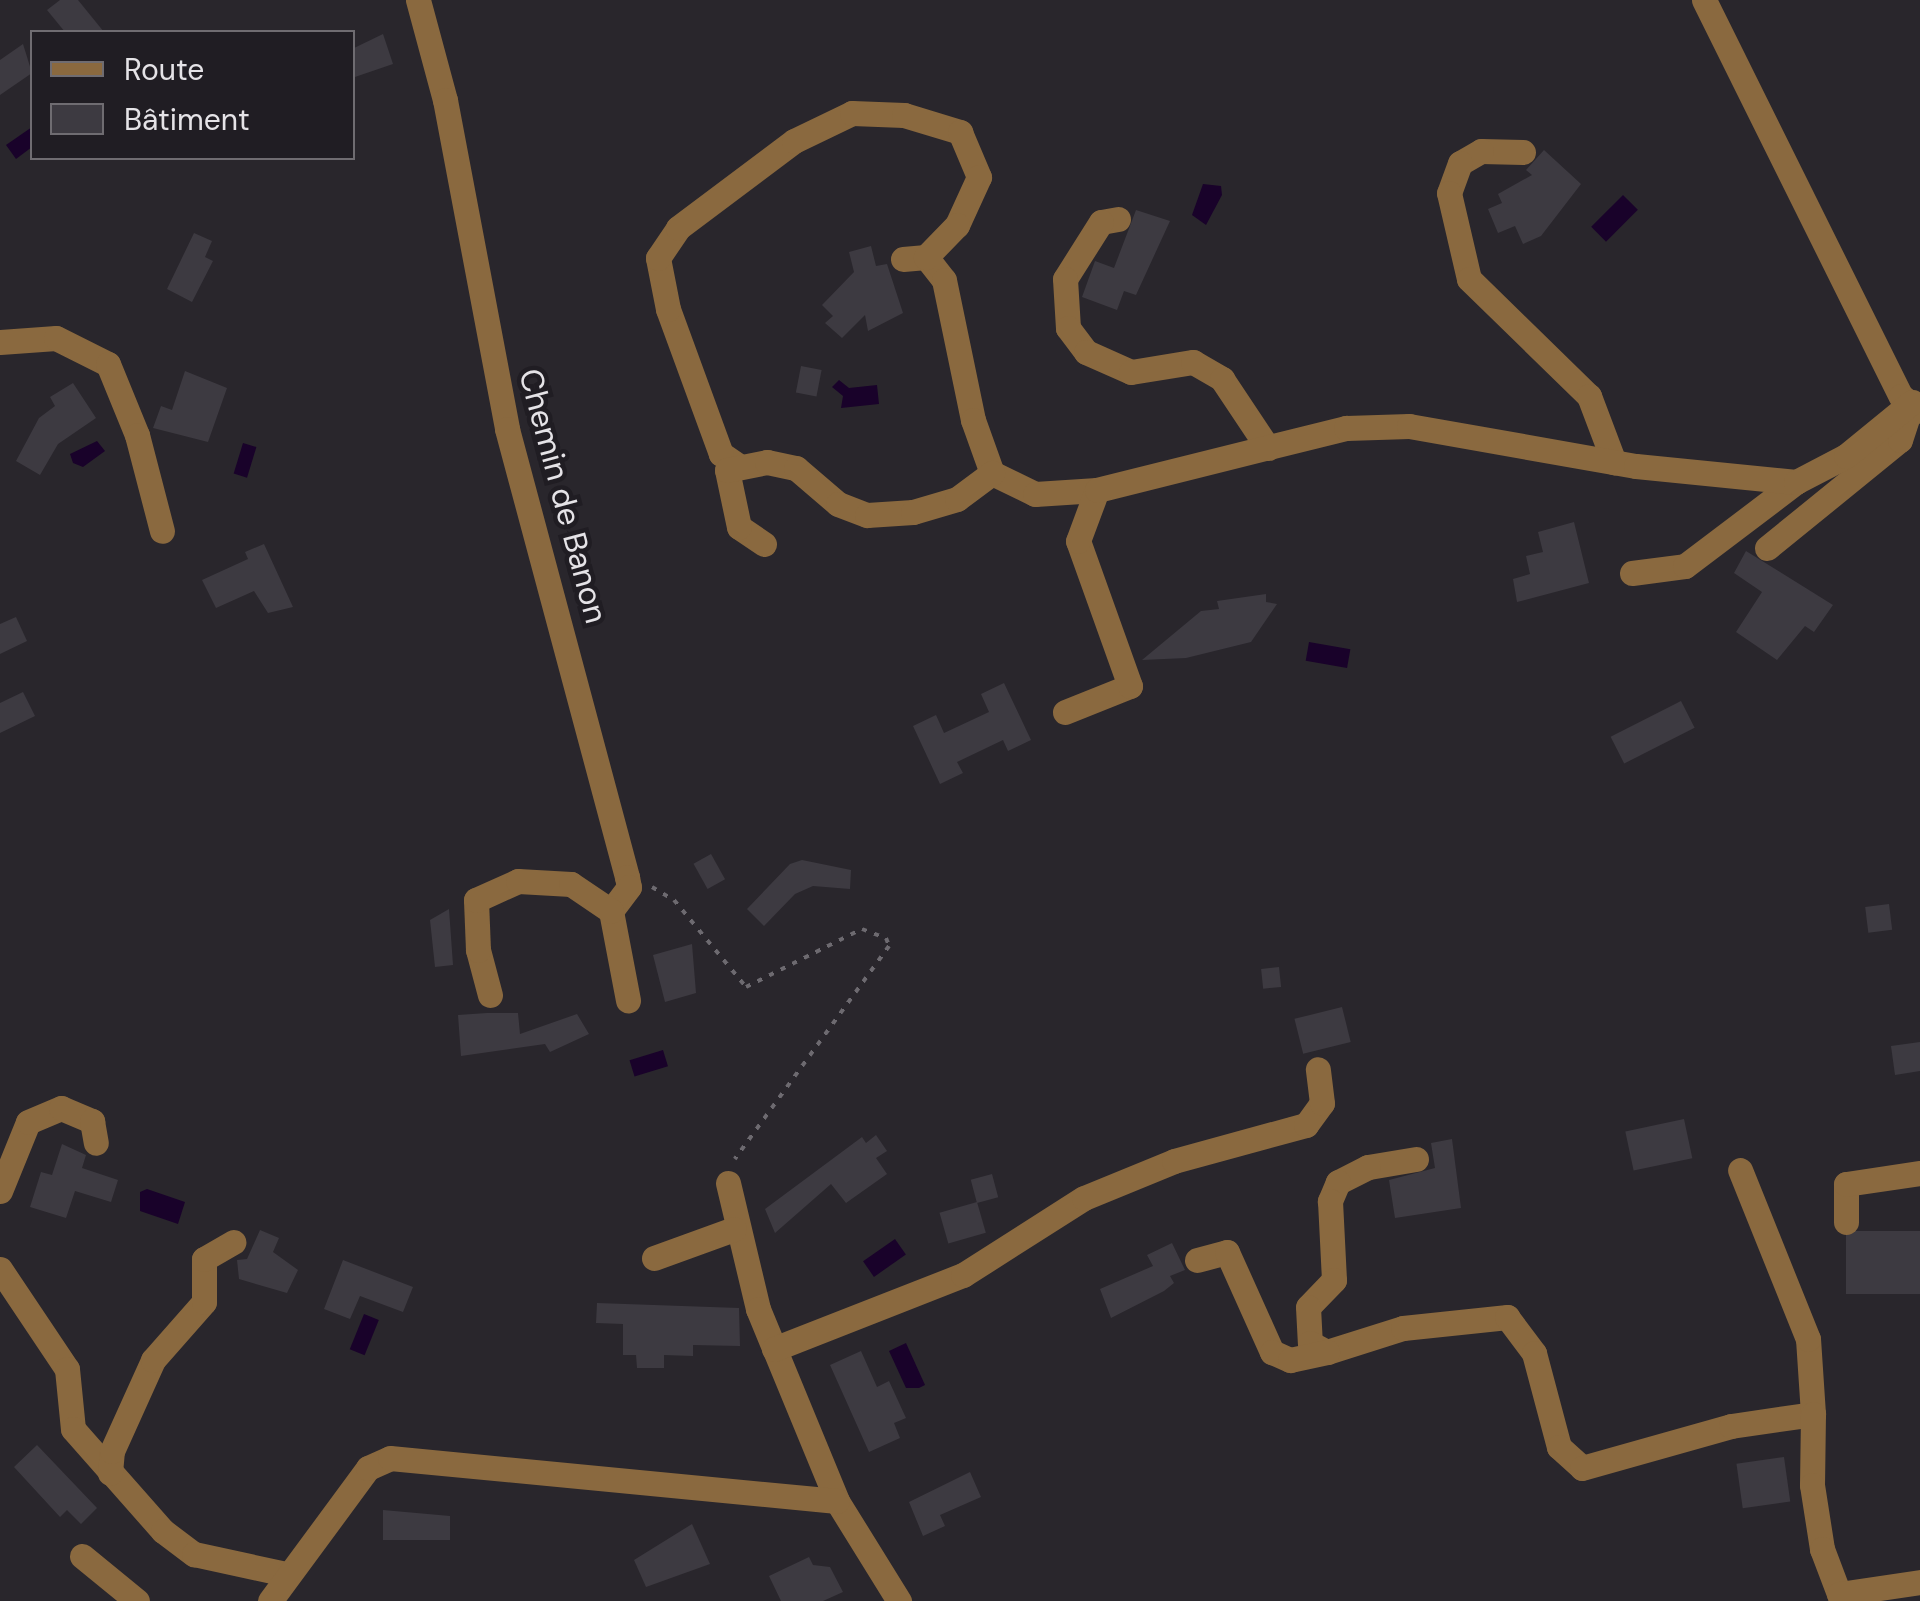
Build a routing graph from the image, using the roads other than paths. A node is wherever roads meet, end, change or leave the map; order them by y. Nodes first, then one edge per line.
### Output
1 (418, 0) edge
2 (1704, 0) edge
3 (1523, 152) dead end
4 (1118, 219) dead end
5 (0, 342) edge
6 (1916, 407) edge
7 (1268, 448) junction
8 (1614, 462) junction
9 (739, 466) junction
10 (992, 474) junction
11 (1796, 482) junction
12 (1097, 490) junction
13 (162, 531) dead end
14 (764, 544) dead end
15 (1767, 548) dead end
16 (1632, 573) dead end
17 (1066, 712) dead end
18 (610, 911) junction
19 (490, 995) dead end
20 (628, 1000) dead end
21 (1318, 1069) dead end
22 (96, 1143) dead end
23 (1416, 1159) dead end
24 (1740, 1170) dead end
25 (1920, 1173) edge
26 (728, 1183) road end
27 (0, 1191) edge
28 (1846, 1222) dead end
29 (734, 1229) junction
30 (234, 1242) dead end
31 (654, 1258) dead end
32 (1197, 1260) dead end
33 (0, 1269) edge
34 (774, 1349) junction
35 (1327, 1352) junction
36 (1814, 1414) junction
37 (110, 1473) junction
38 (837, 1501) junction
39 (82, 1556) dead end
40 (286, 1574) junction
41 (1920, 1582) edge
42 (138, 1601) edge
43 (270, 1601) edge
44 (899, 1601) edge

1 - 18 street, Chemin de Banon
2 - 6 street
3 - 8 street
4 - 7 street
5 - 13 street
6 - 11 street
6 - 15 street
7 - 8 street
7 - 12 street
8 - 11 street
9 - 10 street
9 - 10 street
9 - 14 street
10 - 12 street
11 - 16 street
12 - 17 street
18 - 19 street
18 - 20 street
21 - 34 street
22 - 27 street
23 - 35 street
24 - 36 street
25 - 28 street
26 - 29 street
29 - 31 street
29 - 34 street
30 - 37 street
32 - 35 street
33 - 37 street
34 - 38 street
35 - 36 street
36 - 41 street
37 - 40 street
38 - 40 street
38 - 44 street
39 - 42 street
40 - 43 street

